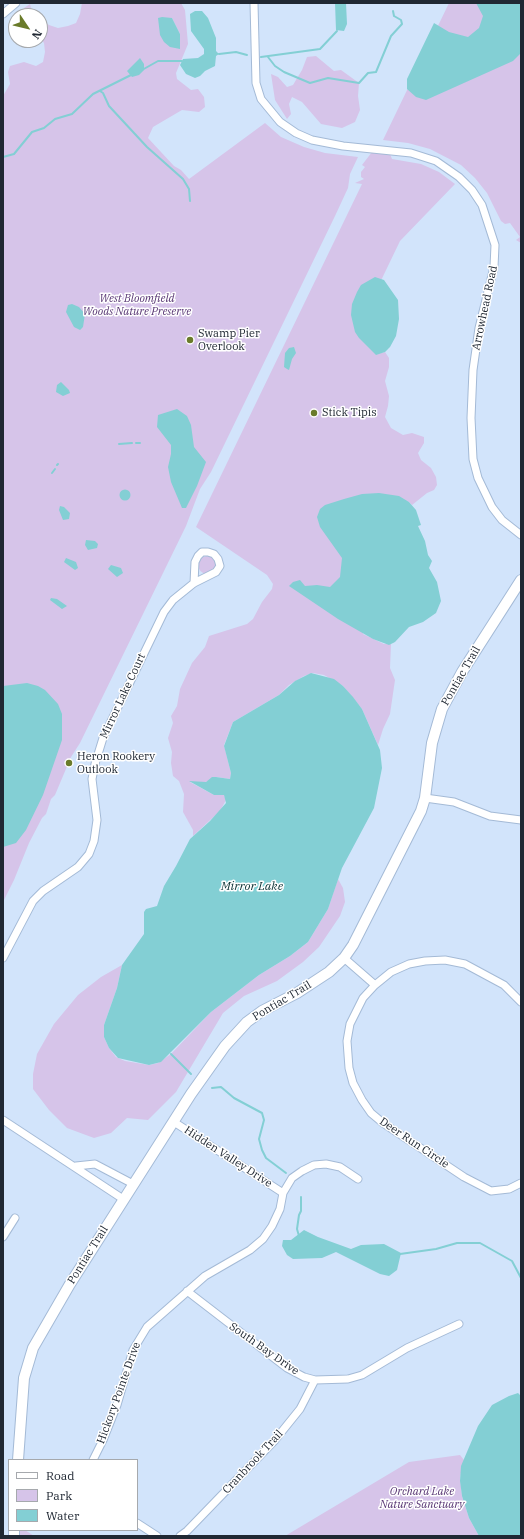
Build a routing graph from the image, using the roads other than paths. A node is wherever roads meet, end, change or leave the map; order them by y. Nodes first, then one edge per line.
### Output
1 (16, 3) edge
2 (254, 3) edge
3 (3, 14) edge
4 (521, 535) edge
5 (521, 580) edge
6 (194, 583) junction
7 (425, 798) junction
8 (521, 820) edge
9 (3, 958) edge
10 (344, 958) junction
11 (375, 984) junction
12 (521, 1002) edge
13 (3, 1120) edge
14 (174, 1122) junction
15 (76, 1166) junction
16 (358, 1179) dead end
17 (521, 1183) edge
18 (133, 1184) junction
19 (283, 1193) junction
20 (123, 1199) junction
21 (15, 1218) dead end
22 (3, 1237) edge
23 (187, 1291) junction
24 (459, 1324) dead end
25 (315, 1380) junction
26 (18, 1459) edge
27 (93, 1459) edge
28 (138, 1524) edge
29 (157, 1536) edge
30 (180, 1536) edge

1 - 3 street
2 - 4 street, Arrowhead Road
5 - 7 main road, Pontiac Trail
6 - 6 street, Mirror Lake Court
6 - 9 street, Mirror Lake Court
7 - 8 street
7 - 10 main road, Pontiac Trail
10 - 11 street
10 - 14 main road, Pontiac Trail
11 - 12 street, Deer Run Circle
11 - 17 street, Deer Run Circle
13 - 15 street
14 - 18 main road, Pontiac Trail
14 - 19 street, Hidden Valley Drive
15 - 18 street
15 - 20 street
16 - 19 street, Hickory Pointe Drive
18 - 20 main road, Pontiac Trail
19 - 23 street, Hickory Pointe Drive
20 - 26 main road, Pontiac Trail
21 - 22 street
23 - 25 street, South Bay Drive
23 - 27 street, Hickory Pointe Drive
24 - 25 street, South Bay Drive
25 - 30 street, Cranbrook Trail
28 - 29 street

